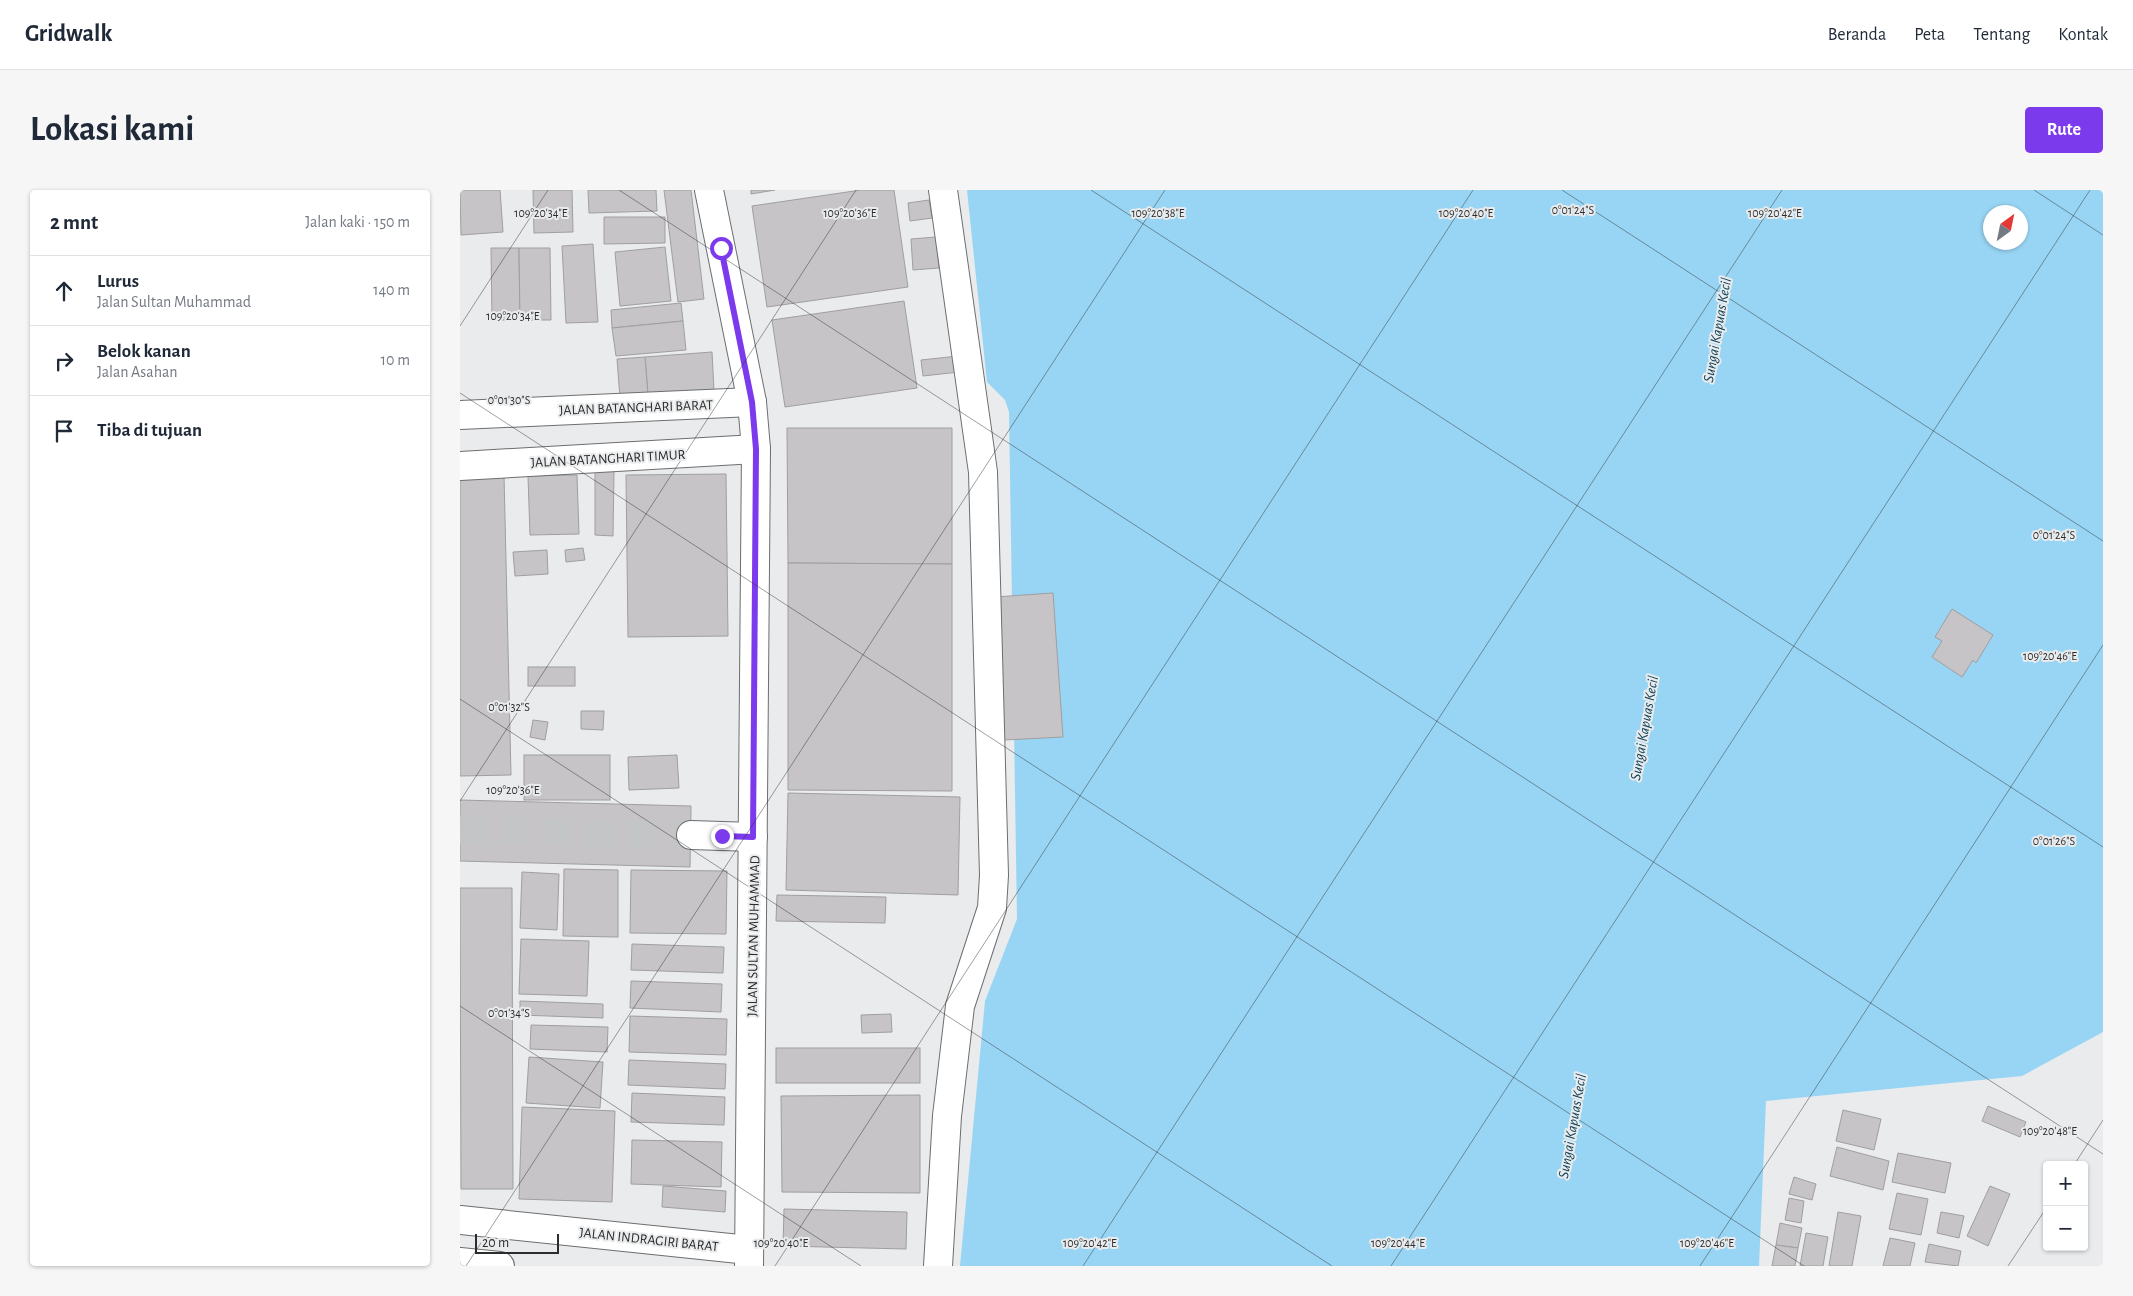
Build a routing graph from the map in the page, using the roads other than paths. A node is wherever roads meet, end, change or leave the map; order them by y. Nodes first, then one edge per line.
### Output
1 (709, 190) edge
2 (943, 190) edge
3 (752, 402) junction
4 (460, 415) edge
5 (756, 449) junction
6 (460, 466) edge
7 (690, 835) tunnel mouth
8 (753, 837) junction
9 (460, 1220) edge
10 (749, 1258) edge
11 (460, 1262) edge
12 (500, 1266) edge
13 (938, 1266) edge

1 - 3 street, JALAN SULTAN MUHAMMAD
2 - 13 street
3 - 4 street, JALAN BATANGHARI BARAT
3 - 5 street, JALAN SULTAN MUHAMMAD
5 - 6 street, JALAN BATANGHARI TIMUR
5 - 8 street, JALAN SULTAN MUHAMMAD
7 - 8 street
8 - 10 street, JALAN SULTAN MUHAMMAD
9 - 10 street, JALAN INDRAGIRI BARAT
11 - 12 street

